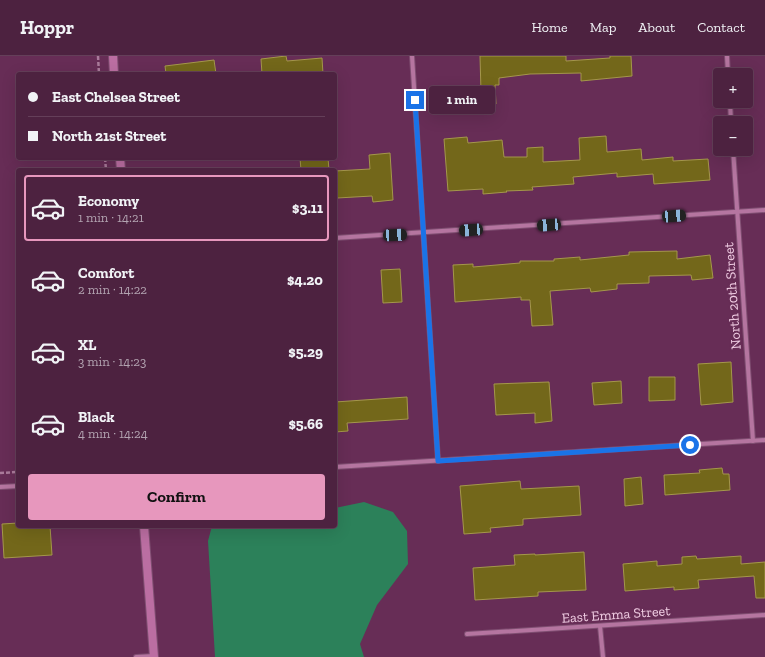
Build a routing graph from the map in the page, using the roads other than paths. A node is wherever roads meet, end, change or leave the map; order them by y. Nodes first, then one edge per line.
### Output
1 (113, 56) edge
2 (412, 56) edge
3 (727, 56) edge
4 (728, 68) edge
5 (114, 72) edge
6 (733, 156) edge
7 (765, 210) edge
8 (737, 212) junction
9 (424, 233) junction
10 (337, 238) edge
11 (765, 440) edge
12 (753, 441) junction
13 (438, 461) junction
14 (337, 467) edge
15 (16, 486) edge
16 (0, 487) edge
17 (144, 528) edge
18 (765, 615) edge
19 (600, 626) junction
20 (468, 634) dead end
21 (154, 656) edge
22 (136, 657) edge
23 (603, 657) edge

1 - 5 main road
2 - 9 street
3 - 4 street
6 - 8 street, North 20th Street
7 - 8 street
8 - 9 street
8 - 12 street, North 20th Street
9 - 10 street
9 - 13 street
11 - 12 street
12 - 13 street
13 - 14 street
15 - 16 street
17 - 21 main road
18 - 19 street, East Emma Street
19 - 20 street, East Emma Street
19 - 23 street
21 - 22 street

